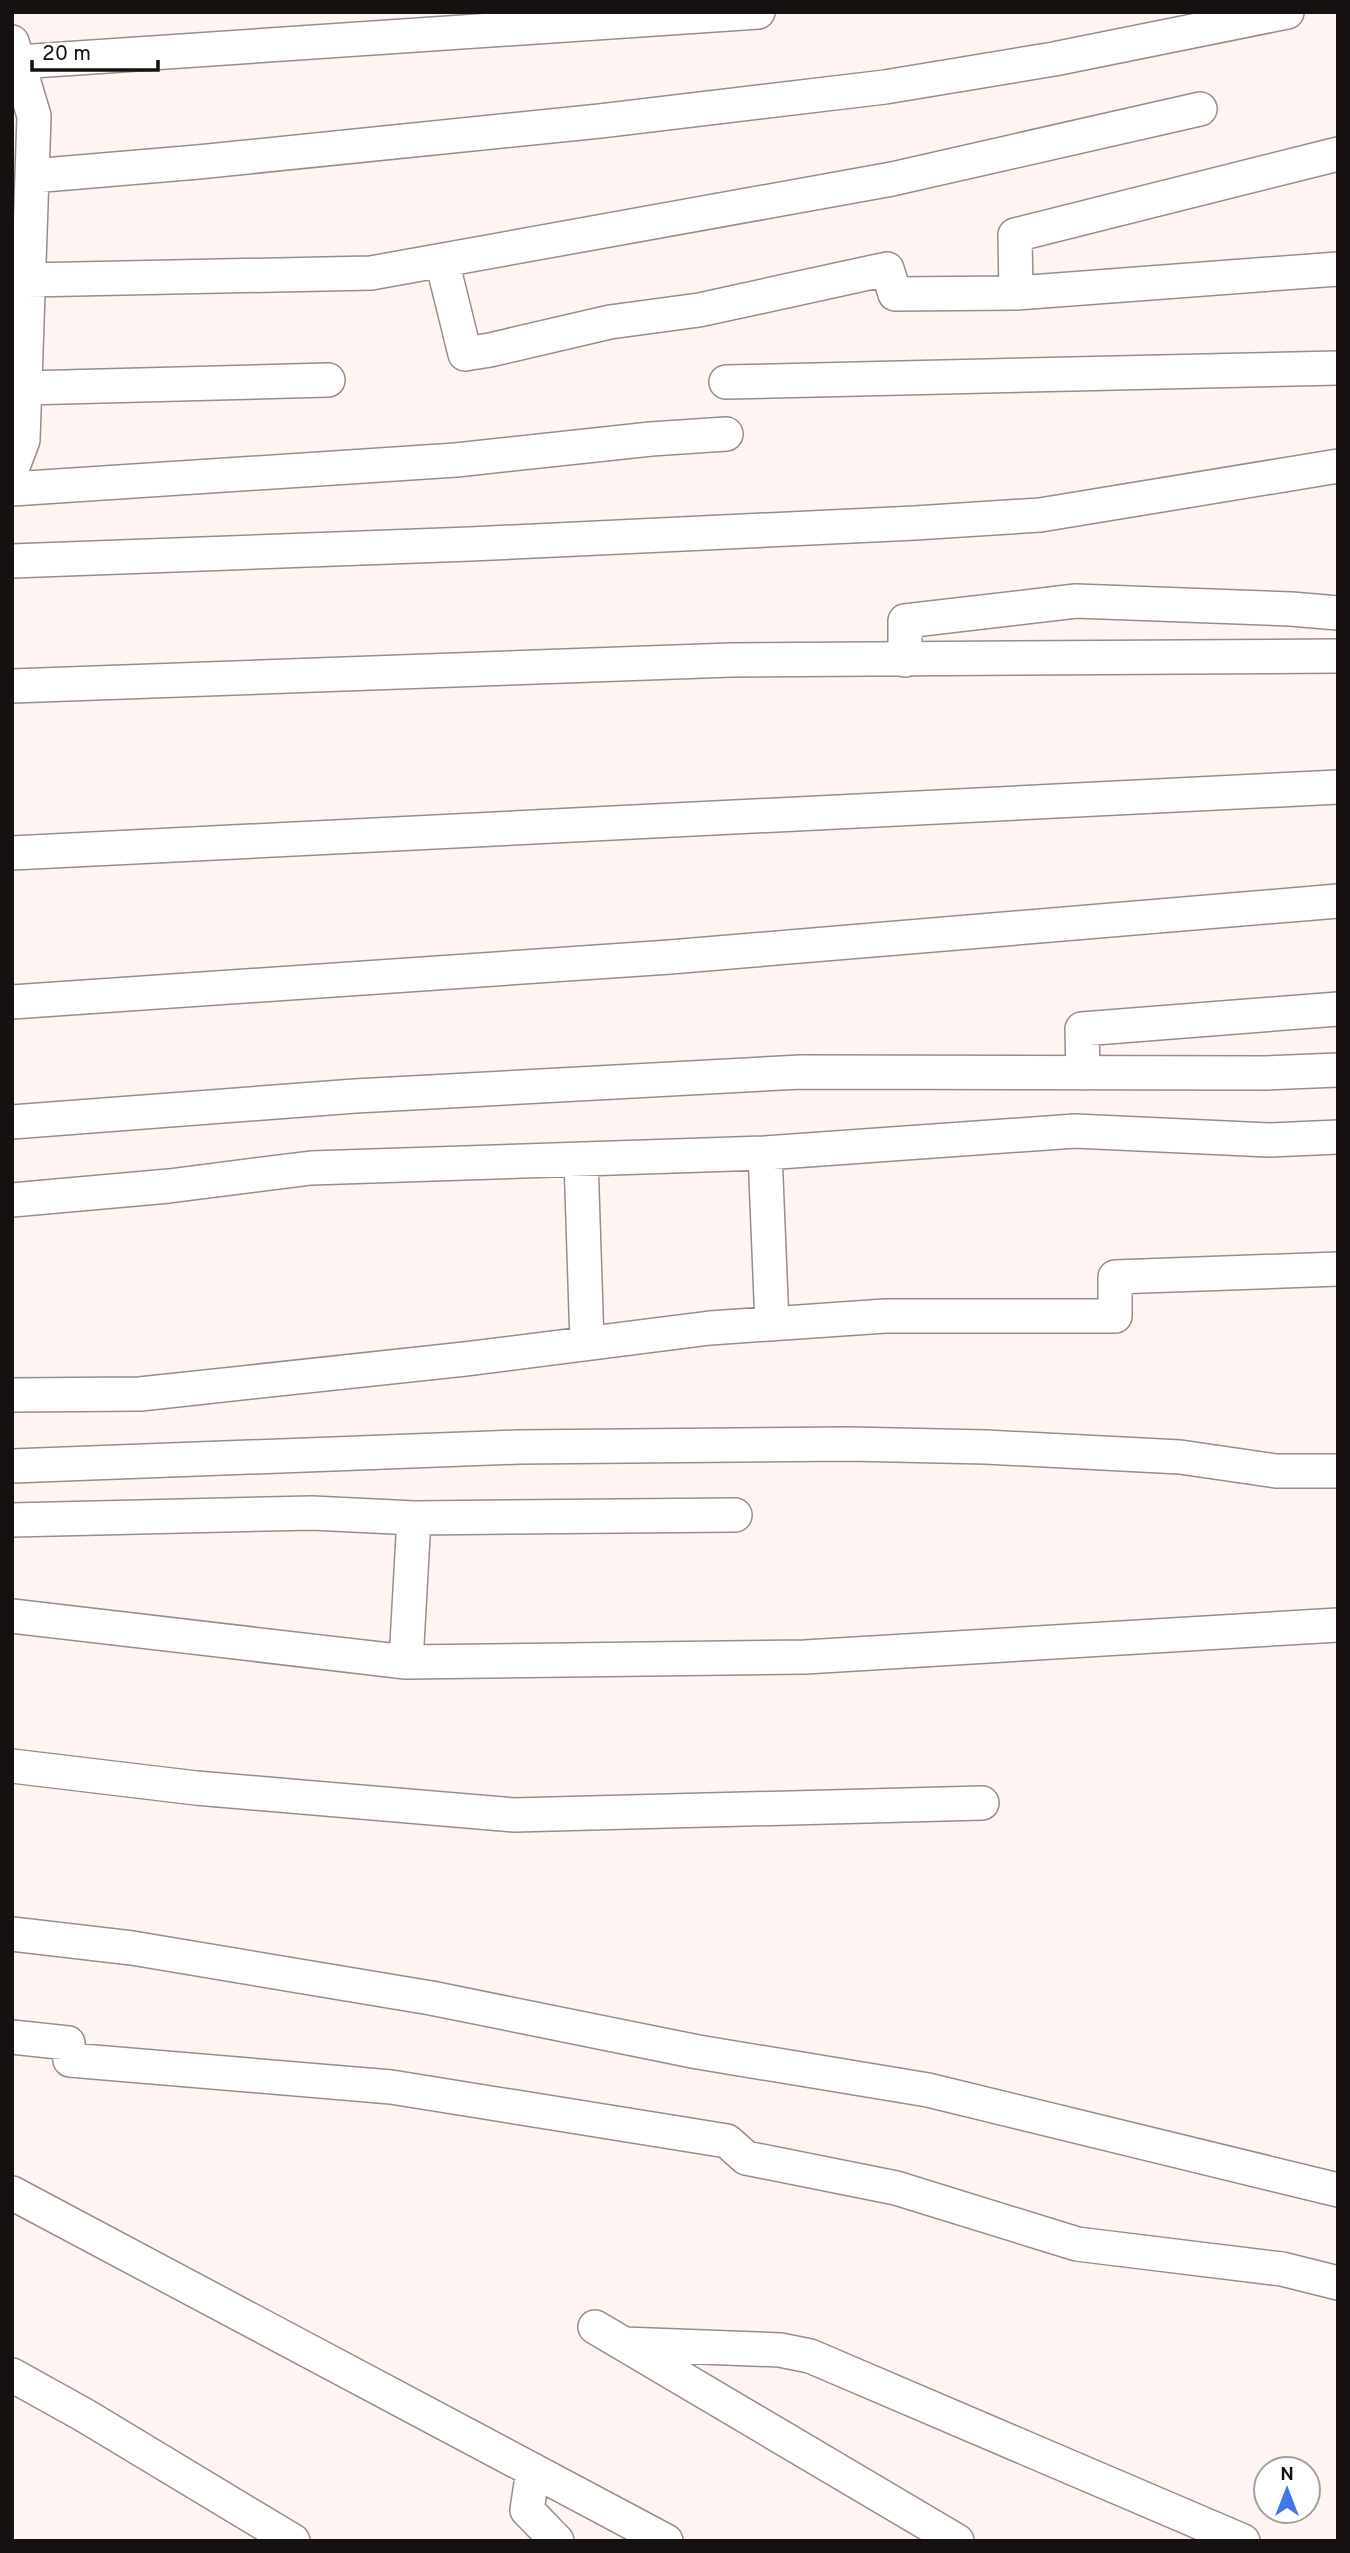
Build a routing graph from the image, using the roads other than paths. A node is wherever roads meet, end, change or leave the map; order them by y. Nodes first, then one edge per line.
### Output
1 (758, 12) edge
2 (1287, 12) edge
3 (15, 52) edge
4 (1199, 109) dead end
5 (1338, 153) edge
6 (32, 176) junction
7 (442, 261) junction
8 (1338, 270) edge
9 (28, 281) junction
10 (1016, 293) junction
11 (1338, 368) edge
12 (328, 380) dead end
13 (726, 382) dead end
14 (25, 388) junction
15 (726, 434) dead end
16 (1338, 466) edge
17 (12, 468) edge
18 (12, 489) edge
19 (12, 561) edge
20 (1338, 613) edge
21 (1338, 656) edge
22 (905, 660) junction
23 (12, 686) edge
24 (1338, 787) edge
25 (12, 853) edge
26 (1338, 901) edge
27 (12, 1002) edge
28 (1338, 1009) edge
29 (1338, 1070) edge
30 (1083, 1073) junction
31 (12, 1122) edge
32 (1338, 1137) edge
33 (765, 1153) junction
34 (581, 1159) junction
35 (12, 1200) edge
36 (1338, 1269) edge
37 (772, 1324) junction
38 (587, 1343) junction
39 (12, 1395) edge
40 (12, 1466) edge
41 (1338, 1471) edge
42 (735, 1515) dead end
43 (414, 1518) junction
44 (12, 1520) edge
45 (12, 1616) edge
46 (1338, 1625) edge
47 (406, 1661) junction
48 (12, 1766) edge
49 (982, 1803) dead end
50 (12, 1934) edge
51 (12, 2037) edge
52 (1338, 2190) edge
53 (12, 2193) edge
54 (1338, 2283) edge
55 (594, 2327) dead end
56 (624, 2344) junction
57 (12, 2375) edge
58 (533, 2470) junction
59 (293, 2541) edge
60 (557, 2541) edge
61 (666, 2541) edge
62 (957, 2541) edge
63 (1243, 2541) edge

1 - 3 street
2 - 6 street
3 - 6 street
4 - 7 street
5 - 10 street
6 - 9 street
7 - 9 street
7 - 10 street
8 - 10 street
9 - 14 street
11 - 13 street
12 - 14 street
14 - 17 street
15 - 18 street
16 - 19 street
20 - 22 street
21 - 22 street
22 - 23 street
24 - 25 street
26 - 27 street
28 - 30 street
29 - 30 street
30 - 31 street
32 - 33 street
33 - 34 street
33 - 37 street
34 - 35 street
34 - 38 street
36 - 37 street
37 - 38 street
38 - 39 street
40 - 41 street
42 - 43 street
43 - 44 street
43 - 47 street
45 - 47 street
46 - 47 street
48 - 49 street
50 - 52 street
51 - 54 street
53 - 58 street
55 - 56 street
56 - 62 street
56 - 63 street
57 - 59 street
58 - 60 street
58 - 61 street

